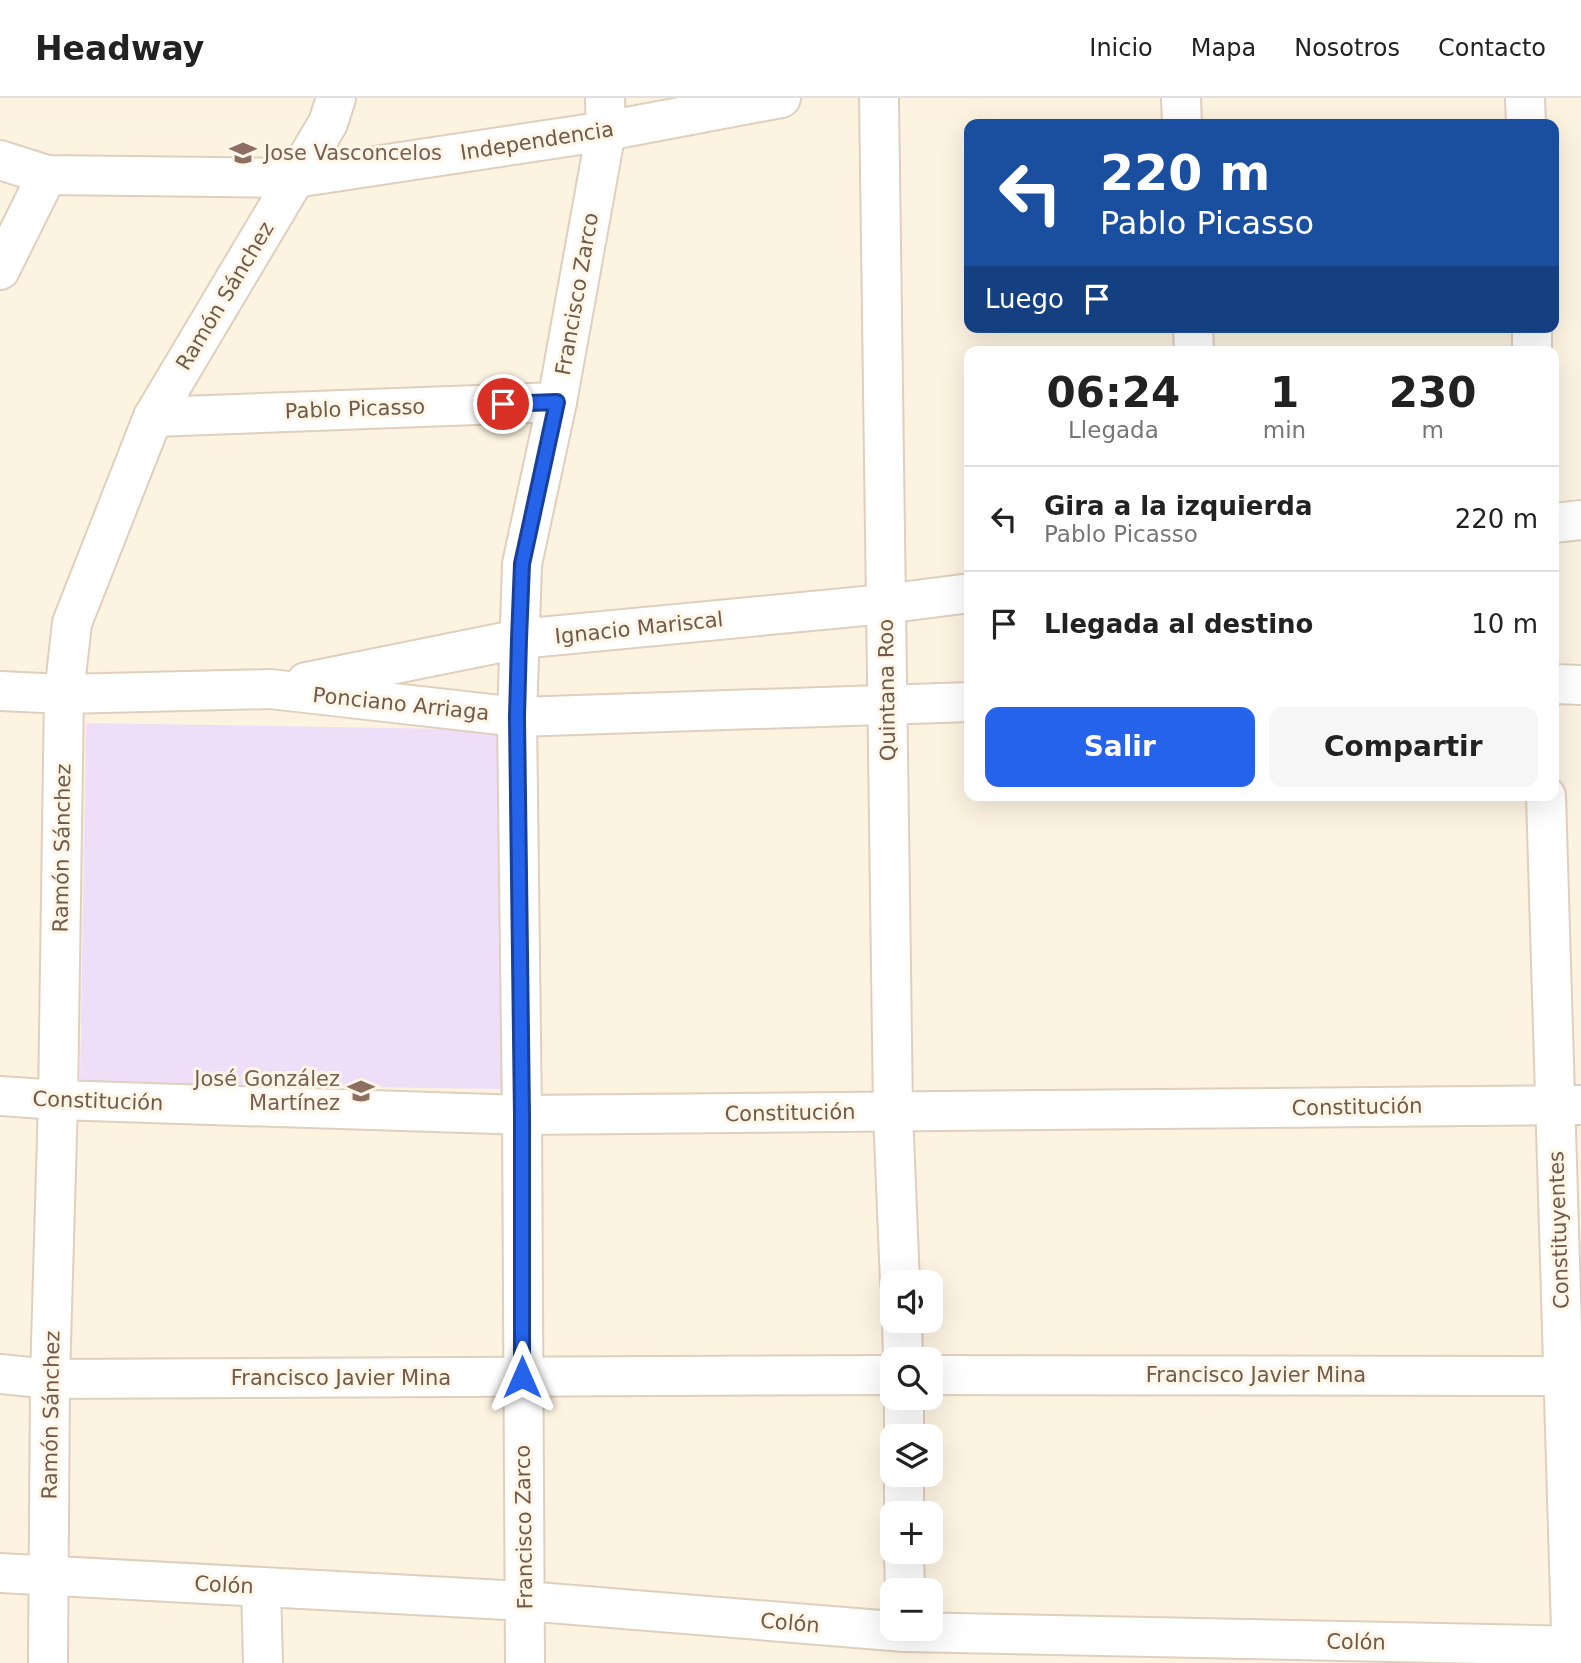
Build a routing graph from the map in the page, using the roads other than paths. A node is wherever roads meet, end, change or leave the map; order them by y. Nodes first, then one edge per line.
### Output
1 (336, 98) edge
2 (782, 98) edge
3 (879, 98) edge
4 (1181, 98) edge
5 (1525, 98) edge
6 (606, 114) edge
7 (1182, 119) edge
8 (1526, 119) edge
9 (0, 160) edge
10 (47, 175) junction
11 (295, 178) junction
12 (0, 270) edge
13 (557, 402) junction
14 (153, 417) junction
15 (1581, 520) edge
16 (1559, 522) edge
17 (964, 594) edge
18 (885, 604) junction
19 (519, 639) junction
20 (1559, 684) edge
21 (1581, 685) edge
22 (270, 689) junction
23 (0, 691) edge
24 (64, 694) junction
25 (964, 702) edge
26 (888, 705) junction
27 (517, 717) junction
28 (1546, 801) edge
29 (0, 1096) edge
30 (58, 1100) junction
31 (1568, 1105) edge
32 (893, 1112) junction
33 (522, 1115) junction
34 (899, 1270) edge
35 (0, 1374) edge
36 (880, 1375) edge
37 (943, 1375) edge
38 (1572, 1376) edge
39 (522, 1377) junction
40 (50, 1378) junction
41 (0, 1573) edge
42 (50, 1575) junction
43 (261, 1587) junction
44 (525, 1601) junction
45 (905, 1642) edge
46 (1575, 1652) edge
47 (48, 1663) edge
48 (263, 1663) edge
49 (525, 1663) edge

1 - 11 street, Ramón Sánchez
2 - 6 street, Independencia
3 - 18 street, Quintana Roo
4 - 7 street
5 - 8 street
6 - 11 street, Independencia
6 - 13 street, Francisco Zarco
9 - 10 street, Independencia
10 - 11 street, Independencia
10 - 12 street
11 - 14 street, Ramón Sánchez
13 - 14 street, Pablo Picasso
13 - 19 street, Francisco Zarco
14 - 24 street, Ramón Sánchez
15 - 16 street
17 - 18 street, Ignacio Mariscal
18 - 19 street, Ignacio Mariscal
18 - 26 street, Quintana Roo
19 - 22 street, Ignacio Mariscal
19 - 27 street, Francisco Zarco
20 - 21 street
22 - 24 street, Ponciano Arriaga
22 - 27 street, Ponciano Arriaga
23 - 24 street, Ponciano Arriaga
24 - 30 street, Ramón Sánchez
25 - 26 street, Ponciano Arriaga
26 - 27 street, Ponciano Arriaga
26 - 32 street, Quintana Roo
27 - 33 street, Francisco Zarco
28 - 31 street, Constituyentes
29 - 30 street, Constitución
30 - 33 street, Constitución
30 - 40 street, Ramón Sánchez
31 - 32 street, Constitución
31 - 38 street, Constituyentes
32 - 33 street, Constitución
32 - 34 street, Quintana Roo
33 - 39 street, Francisco Zarco
35 - 40 street, Francisco Javier Mina
36 - 39 street, Francisco Javier Mina
37 - 38 street, Francisco Javier Mina
38 - 46 street, Constituyentes
39 - 40 street, Francisco Javier Mina
39 - 44 street, Francisco Zarco
40 - 42 street, Ramón Sánchez
41 - 42 street, Colón
42 - 43 street, Colón
42 - 47 street, Ramón Sánchez
43 - 44 street, Colón
43 - 48 street
44 - 45 street, Colón
44 - 49 street, Francisco Zarco
45 - 46 street, Colón

